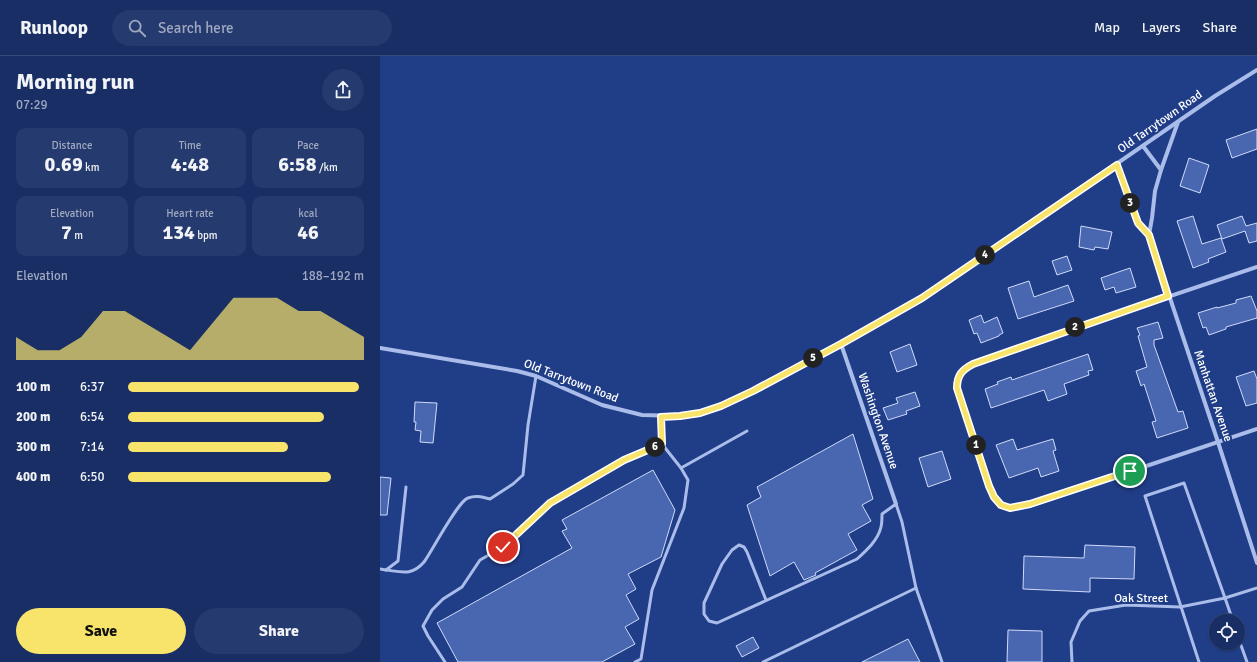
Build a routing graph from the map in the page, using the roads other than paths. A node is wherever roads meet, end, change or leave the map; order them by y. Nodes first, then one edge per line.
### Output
1 (1257, 70) edge
2 (1178, 122) junction
3 (1143, 146) junction
4 (1117, 165) junction
5 (1161, 170) junction
6 (1149, 235) junction
7 (1257, 267) edge
8 (1168, 296) junction
9 (841, 344) junction
10 (380, 348) edge
11 (536, 376) junction
12 (661, 417) junction
13 (1257, 429) edge
14 (747, 431) dead end
15 (1218, 442) junction
16 (662, 444) junction
17 (681, 468) junction
18 (406, 487) dead end
19 (896, 504) junction
20 (1257, 563) edge
21 (380, 569) edge
22 (386, 570) junction
23 (916, 588) junction
24 (1257, 588) edge
25 (1225, 598) junction
26 (766, 600) junction
27 (1180, 607) junction
28 (1231, 614) edge
29 (1243, 650) edge
30 (445, 662) edge
31 (635, 662) edge
32 (762, 662) edge
33 (942, 662) edge
34 (1072, 662) edge
35 (1199, 662) edge
36 (1247, 662) edge

1 - 2 street, Old Tarrytown Road
2 - 3 street, Old Tarrytown Road
2 - 5 street, Manhattan Avenue
3 - 4 street, Old Tarrytown Road
3 - 5 street
4 - 6 street, Manhattan Avenue
4 - 9 street, Old Tarrytown Road
5 - 6 street, Manhattan Avenue
6 - 8 street, Manhattan Avenue
7 - 8 street
8 - 15 street, Manhattan Avenue
8 - 15 street
9 - 12 street, Old Tarrytown Road
9 - 19 street, Washington Avenue
10 - 11 street, Old Tarrytown Road
11 - 12 street, Old Tarrytown Road
11 - 22 lane
12 - 16 lane
13 - 15 street
14 - 17 lane
15 - 20 street, Manhattan Avenue
16 - 17 lane
16 - 30 lane
17 - 31 lane
18 - 22 lane
19 - 23 lane
19 - 26 lane
21 - 22 lane
23 - 32 lane
23 - 33 lane
24 - 25 lane, Oak Street
25 - 27 lane, Oak Street
25 - 27 lane
25 - 28 lane
26 - 26 lane
27 - 34 lane, Oak Street
27 - 35 lane
29 - 36 lane

